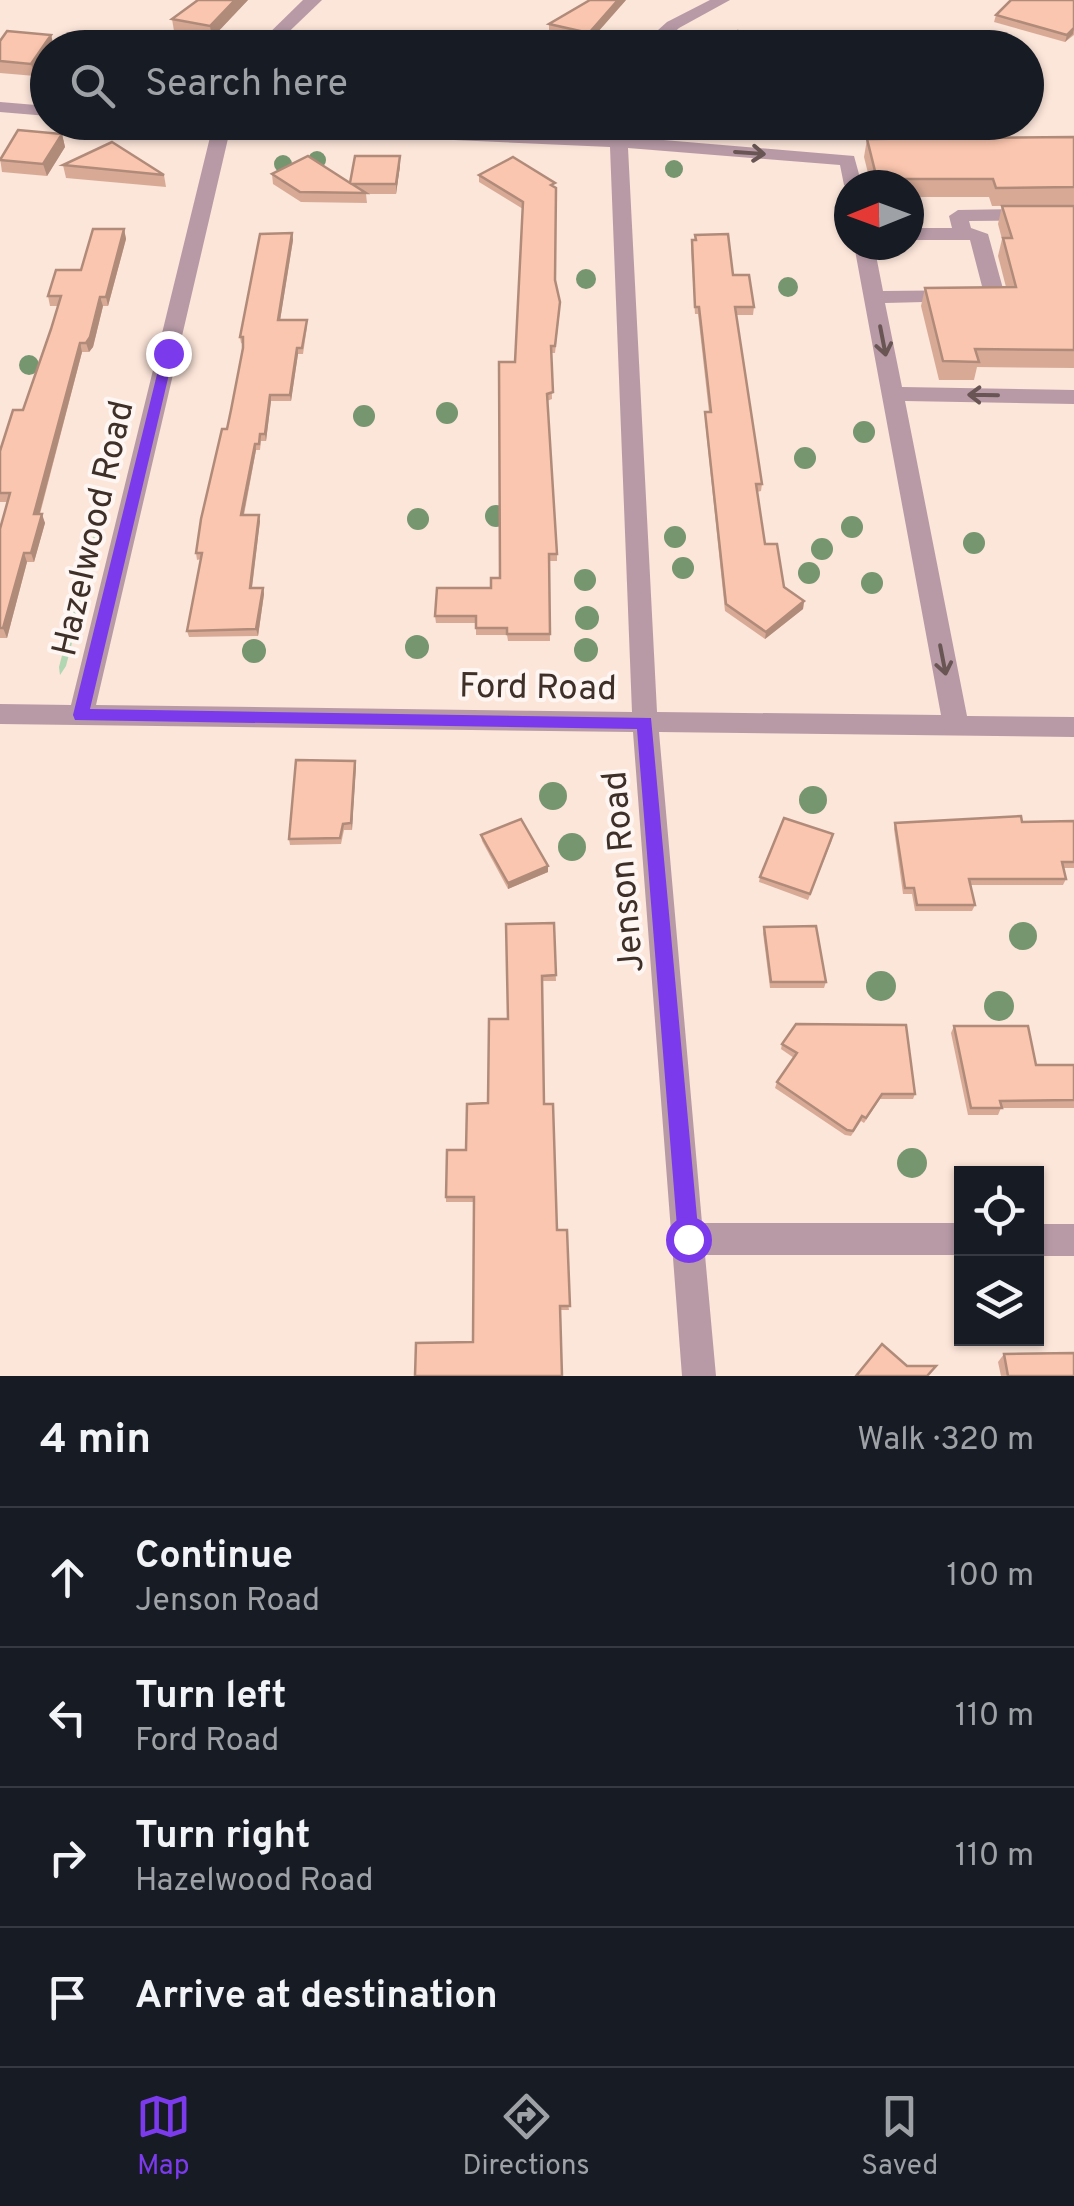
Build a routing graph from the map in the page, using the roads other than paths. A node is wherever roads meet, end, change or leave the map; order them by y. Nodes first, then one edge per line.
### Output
1 (314, 0) edge
2 (722, 0) edge
3 (280, 30) edge
4 (669, 30) edge
5 (0, 107) edge
6 (30, 110) edge
7 (219, 140) edge
8 (618, 140) edge
9 (684, 140) edge
10 (850, 170) edge
11 (1074, 214) edge
12 (924, 234) edge
13 (963, 234) junction
14 (867, 260) edge
15 (874, 297) junction
16 (893, 394) junction
17 (1074, 397) edge
18 (0, 714) edge
19 (81, 715) junction
20 (645, 722) junction
21 (956, 726) junction
22 (1074, 727) edge
23 (688, 1239) junction
24 (954, 1239) edge
25 (1044, 1240) edge
26 (1074, 1240) edge
27 (699, 1376) edge

1 - 3 street
2 - 4 street
5 - 6 street
7 - 19 street, Hazelwood Road
8 - 20 street, Jenson Road
9 -> 10 street
11 - 13 street
12 - 13 street
13 - 15 street
14 - 15 street
15 -> 16 street
17 -> 16 street
16 -> 21 street
18 - 19 street, Ford Road
19 - 20 street, Ford Road
20 - 21 street, Ford Road
20 - 23 street, Jenson Road
21 - 22 street, Ford Road
23 - 24 street
23 - 27 street, Jenson Road
25 - 26 street

